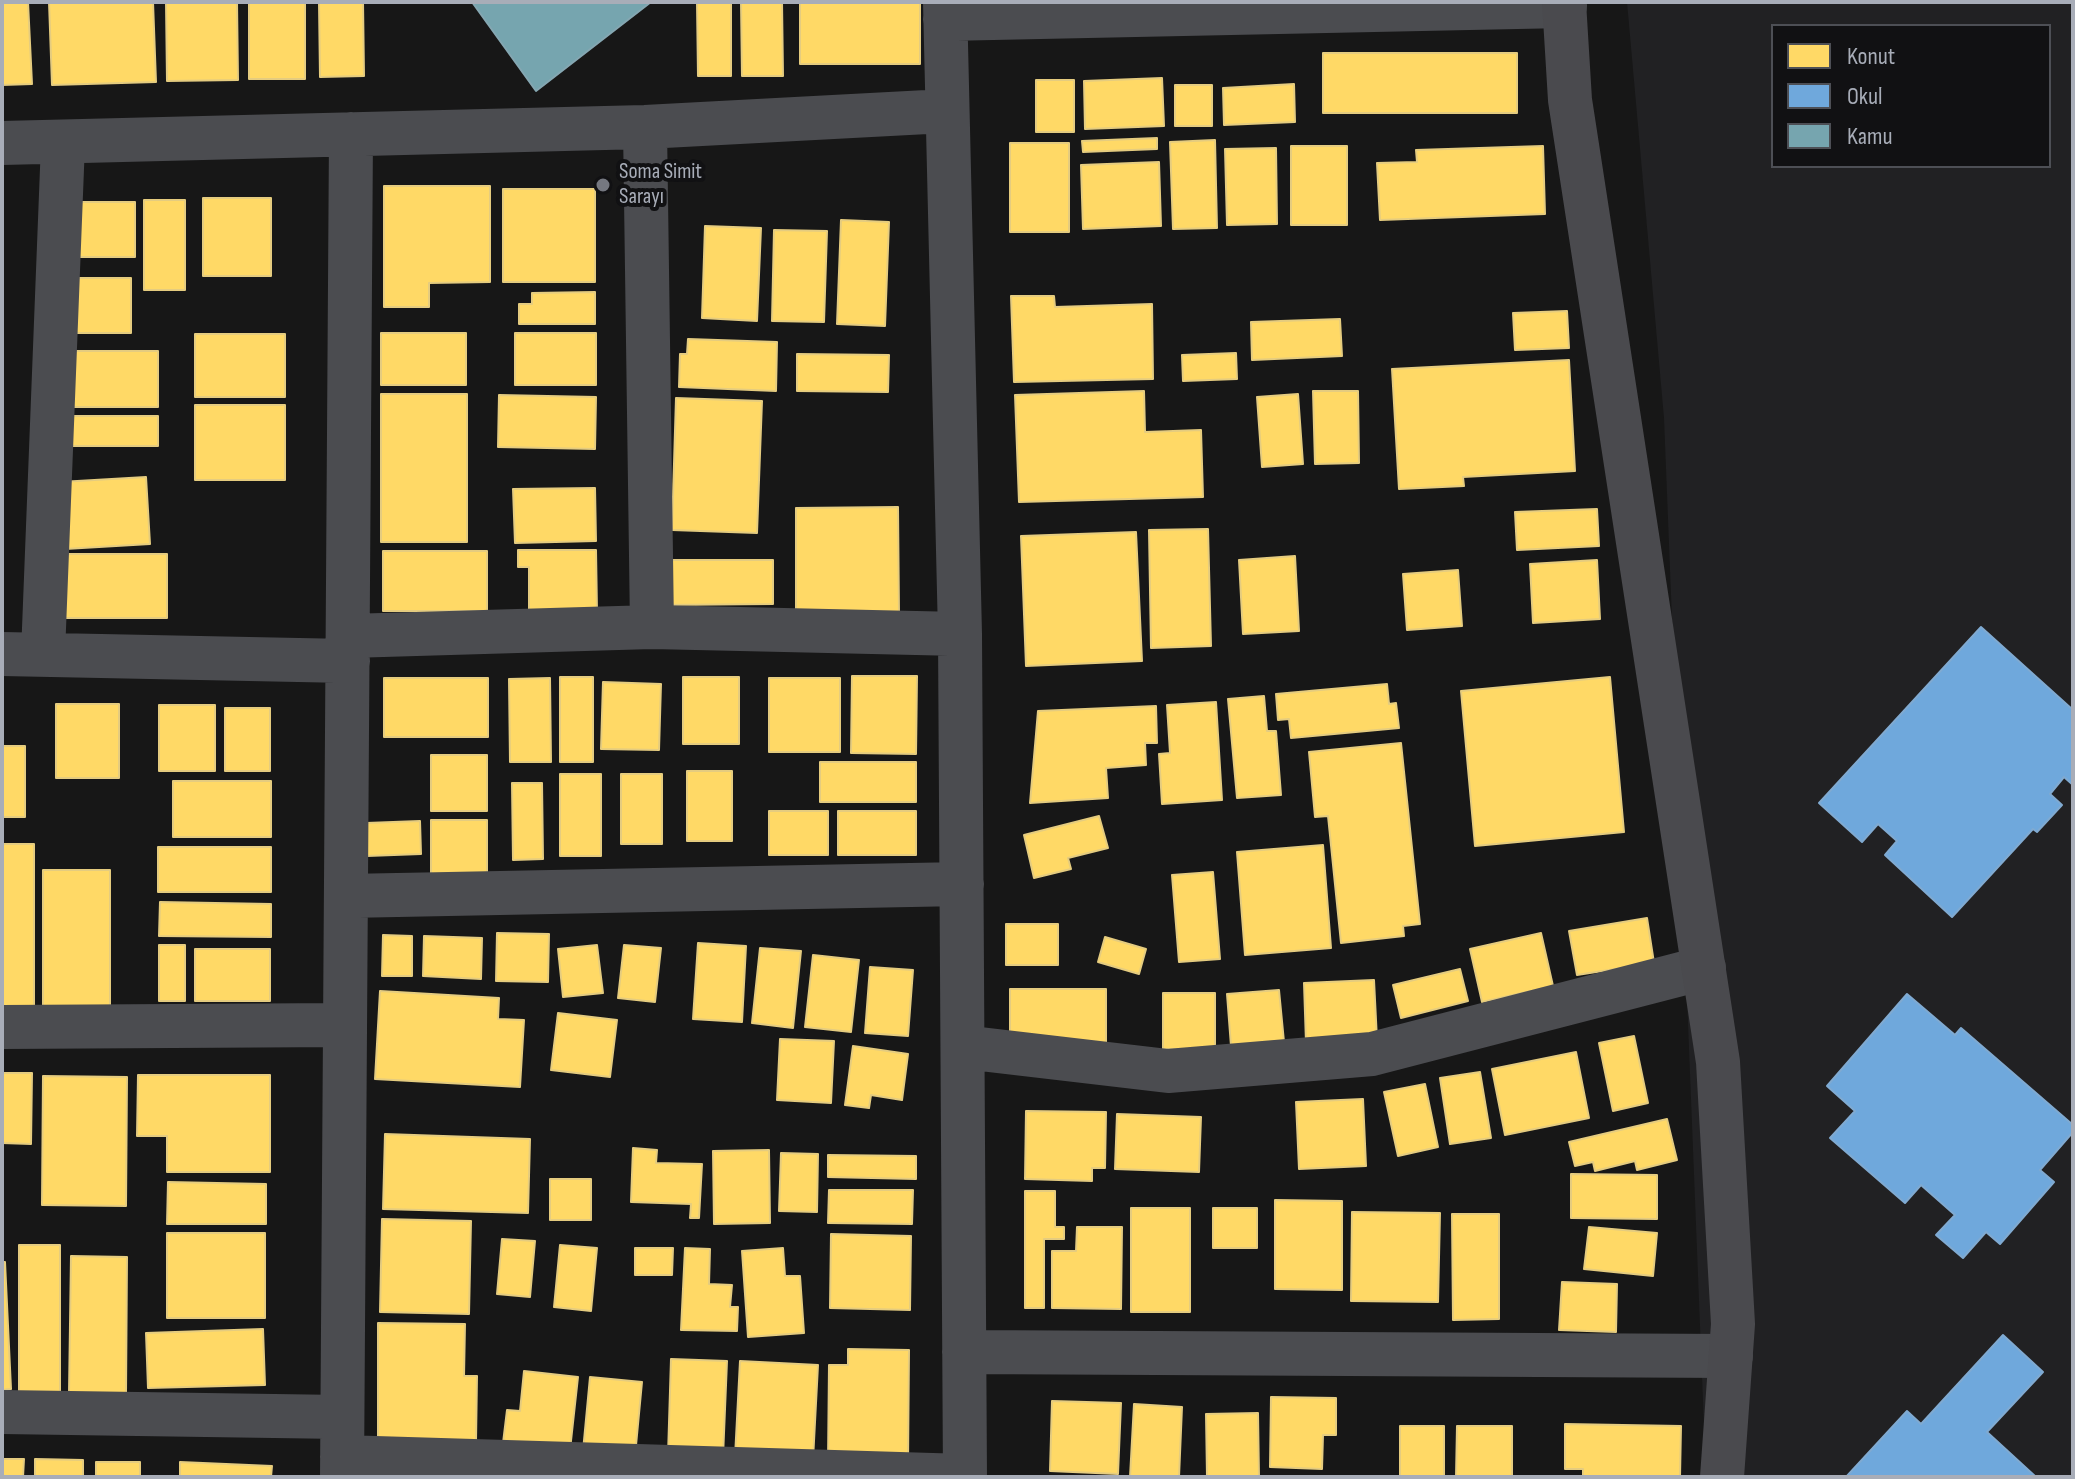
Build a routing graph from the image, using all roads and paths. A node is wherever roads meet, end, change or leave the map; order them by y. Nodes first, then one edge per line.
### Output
1 (1564, 4) edge
2 (945, 10) edge
3 (946, 111) junction
4 (645, 127) junction
5 (351, 134) junction
6 (2, 143) edge
7 (63, 143) junction
8 (652, 627) junction
9 (960, 634) junction
10 (348, 649) junction
11 (23, 654) edge
12 (962, 884) junction
13 (346, 896) junction
14 (1704, 968) junction
15 (344, 1025) junction
16 (2, 1027) edge
17 (963, 1047) junction
18 (964, 1352) junction
19 (1731, 1356) junction
20 (2, 1412) edge
21 (342, 1450) edge
22 (965, 1477) edge
23 (1722, 1477) edge

1 - 2 street
1 - 14 street
2 - 3 street
3 - 4 street
3 - 9 street
4 - 5 street
4 - 8 street
5 - 7 street
5 - 10 street
6 - 7 street
7 - 11 street
8 - 9 street
8 - 10 street
9 - 12 street
10 - 11 street
10 - 13 street
12 - 13 street
12 - 17 street
13 - 15 street
14 - 17 street
14 - 19 street
15 - 16 street
15 - 21 street
17 - 18 street
18 - 19 street
18 - 22 street
19 - 23 street
20 - 21 street
21 - 22 street

